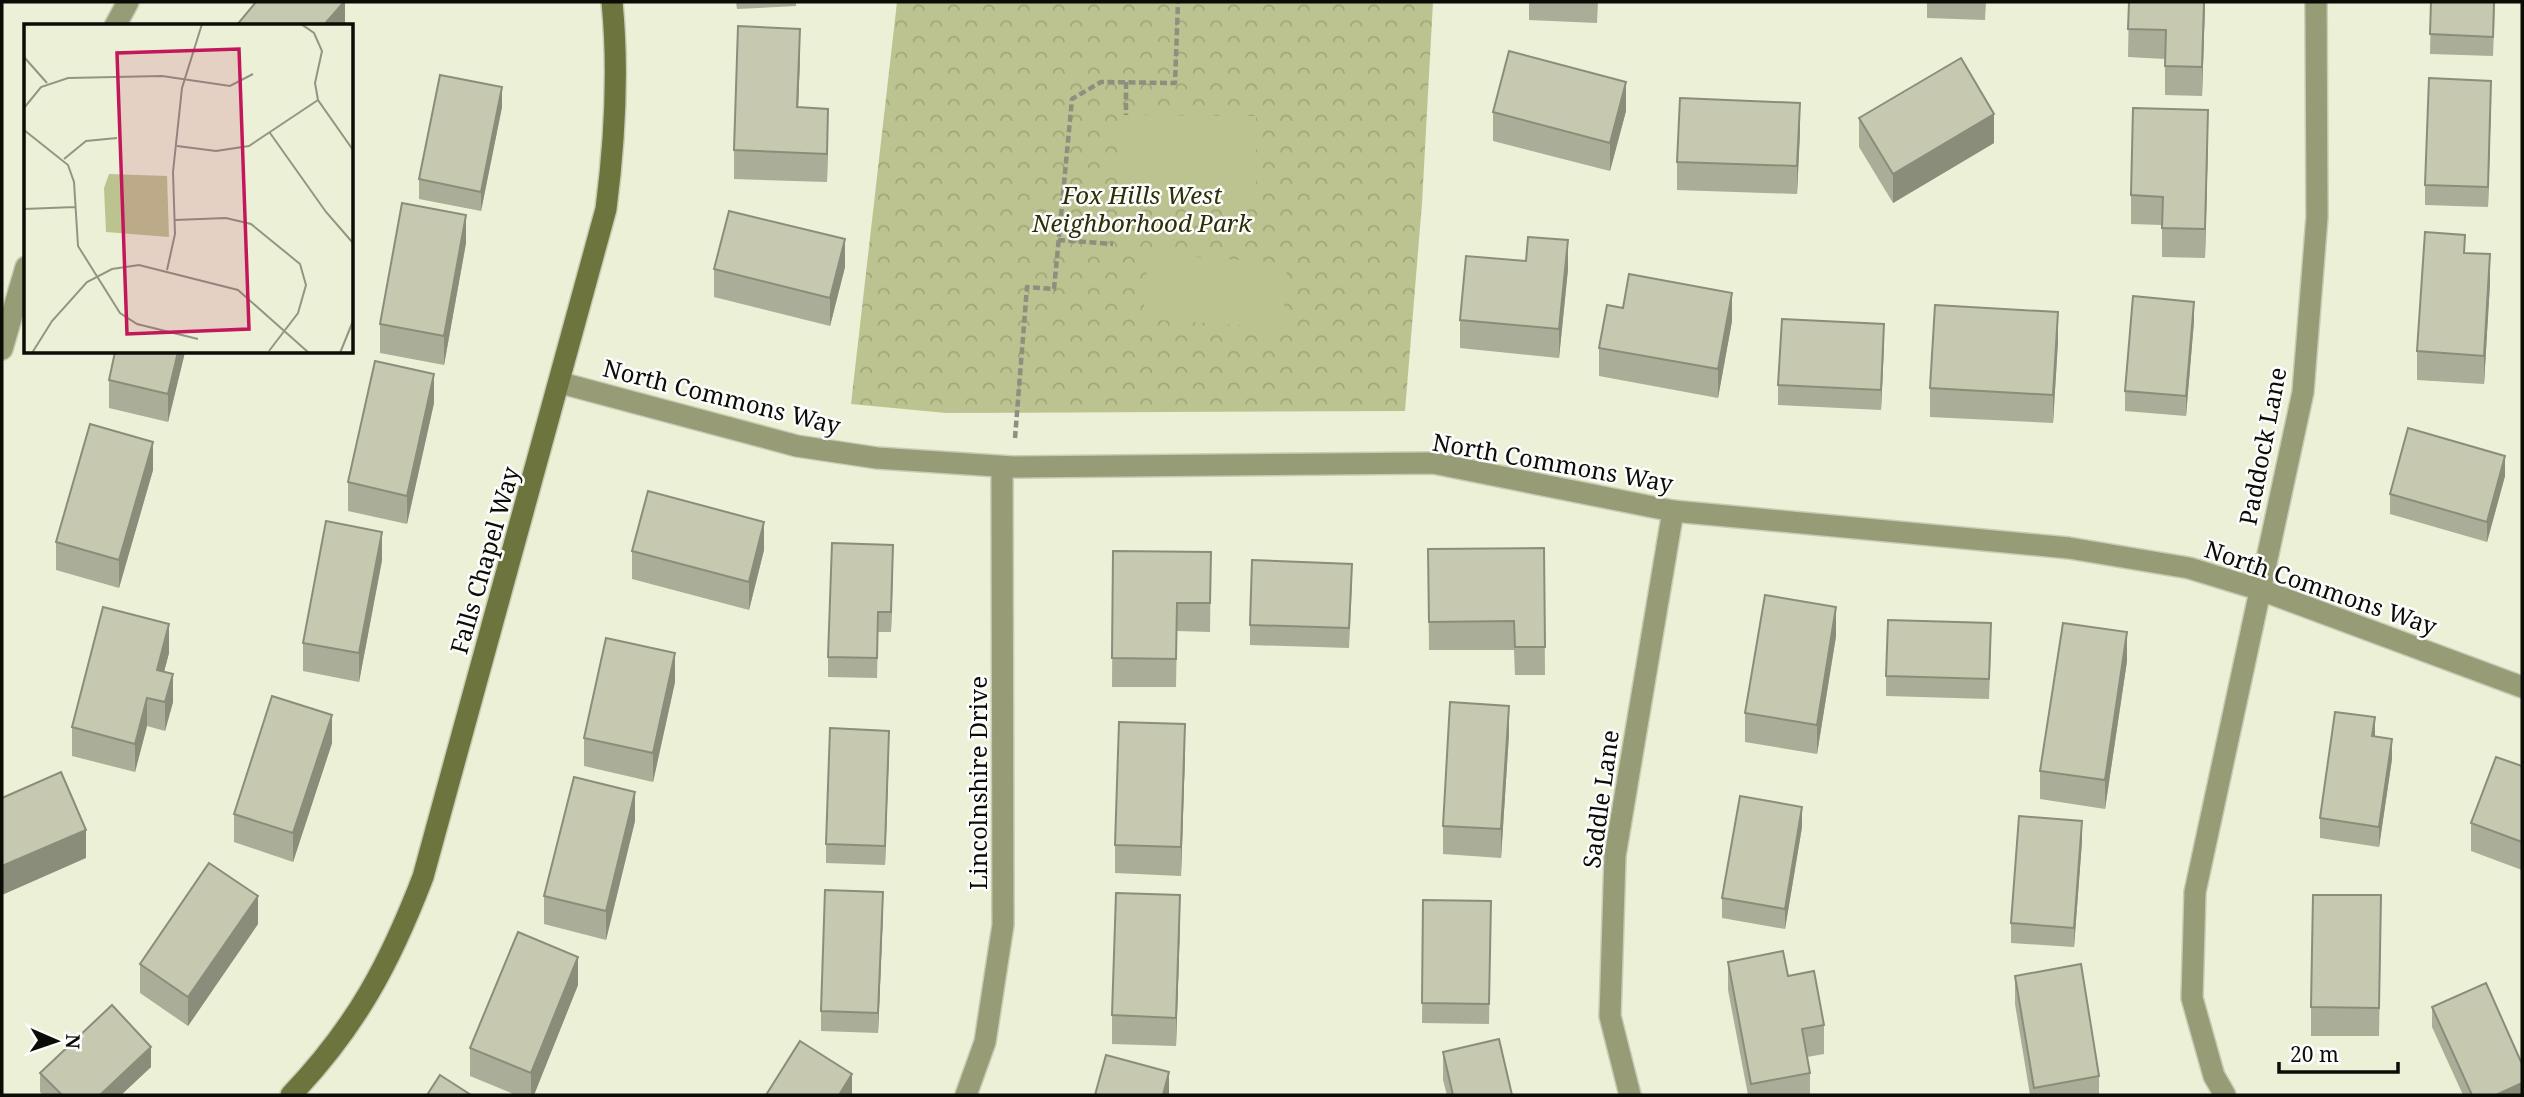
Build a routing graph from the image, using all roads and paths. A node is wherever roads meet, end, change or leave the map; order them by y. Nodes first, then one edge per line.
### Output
1 (128, 2) edge
2 (611, 2) edge
3 (1178, 2) edge
4 (2316, 2) edge
5 (116, 24) edge
6 (1126, 82) junction
7 (1126, 115) dead end
8 (1058, 240) junction
9 (1113, 244) dead end
10 (24, 274) edge
11 (2, 349) edge
12 (561, 383) junction
13 (1008, 467) junction
14 (1673, 510) junction
15 (2261, 590) junction
16 (2522, 687) edge
17 (291, 1095) edge
18 (966, 1095) edge
19 (1630, 1095) edge
20 (2225, 1095) edge

1 - 5 street
2 - 12 street, Falls Chapel Way
3 - 6 path
4 - 15 street, Paddock Lane
6 - 7 path
6 - 8 path
8 - 9 path
8 - 13 path
10 - 11 street
12 - 13 street, North Commons Way
12 - 17 street, Falls Chapel Way
13 - 14 street, North Commons Way
13 - 18 street, Lincolnshire Drive
14 - 15 street, North Commons Way
14 - 19 street, Saddle Lane
15 - 16 street, North Commons Way
15 - 20 street, Paddock Lane

